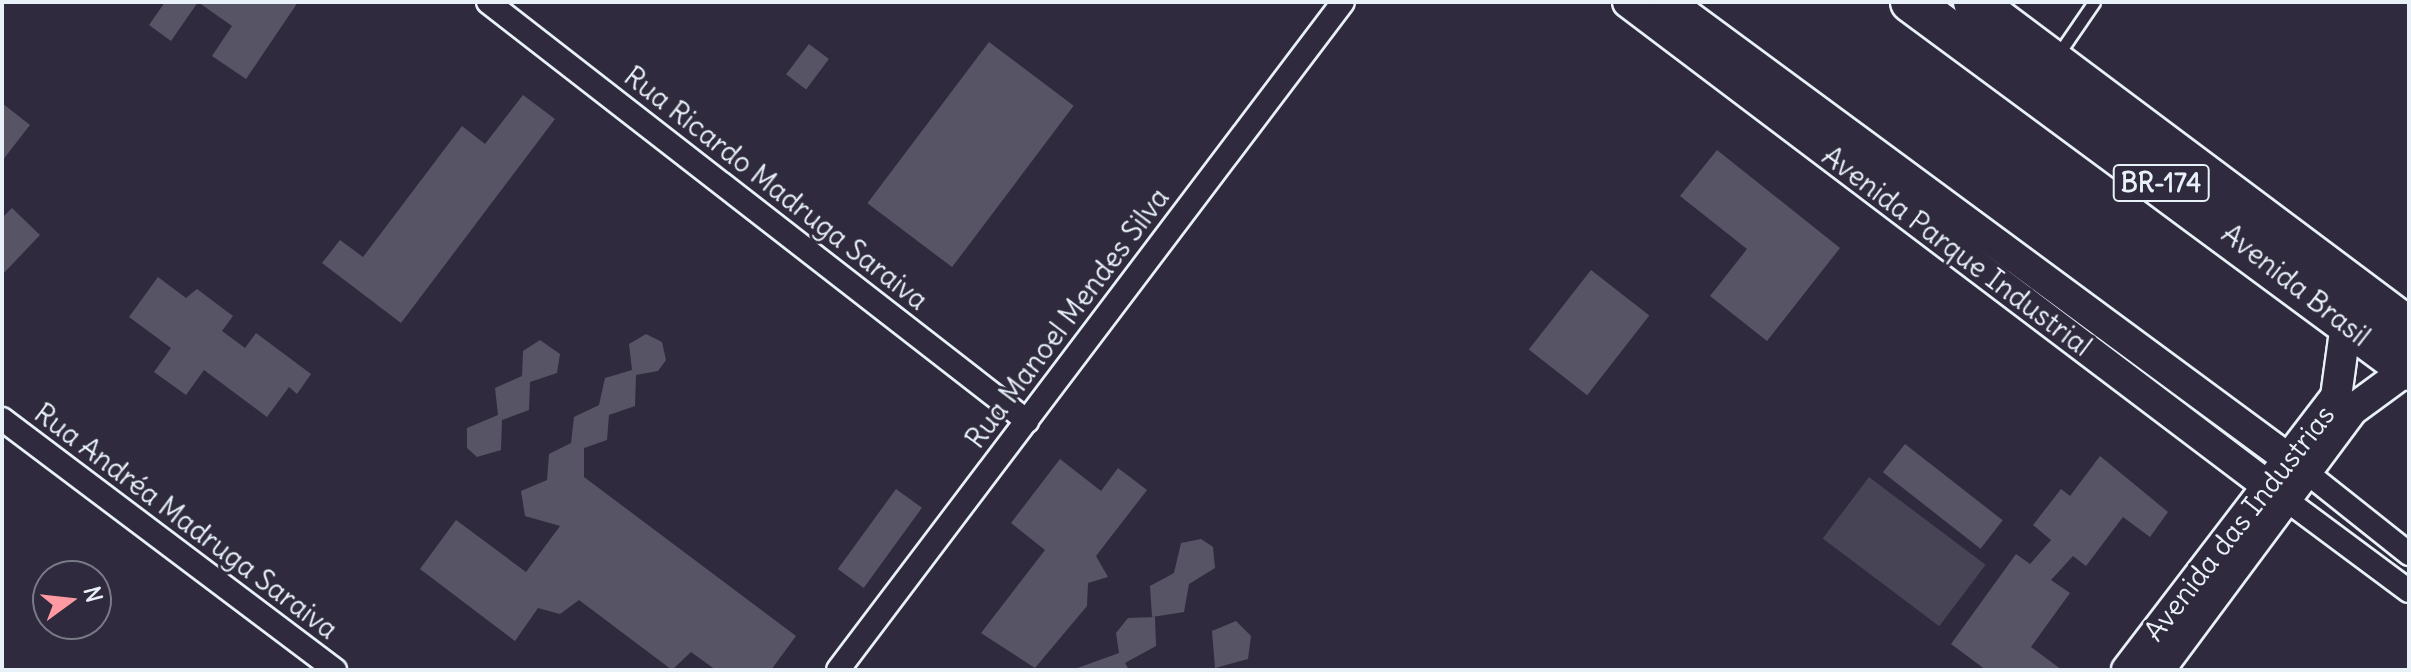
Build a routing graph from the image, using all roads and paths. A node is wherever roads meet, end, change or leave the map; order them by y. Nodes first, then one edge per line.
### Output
1 (488, 2) edge
2 (1343, 2) edge
3 (1628, 2) edge
4 (1669, 2) edge
5 (1911, 2) edge
6 (1974, 2) edge
7 (2094, 2) edge
8 (2052, 64) junction
9 (1748, 77) junction
10 (1982, 252) junction
11 (2346, 324) junction
12 (2409, 328) edge
13 (2409, 370) edge
14 (2, 419) edge
15 (1027, 421) junction
16 (2296, 465) junction
17 (2275, 492) junction
18 (2409, 554) edge
19 (2409, 591) edge
20 (849, 666) edge
21 (335, 670) edge
22 (2127, 670) edge
23 (2159, 670) edge

1 - 15 street, Rua Ricardo Madruga Saraiva
2 - 15 street, Rua Manoel Mendes Silva
3 - 9 main road, Avenida Parque Industrial
4 - 9 main road, Avenida Parque Industrial
5 - 11 highway, Avenida Brasil / BR-174
6 - 8 highway, Avenida Brasil / BR-174
7 - 8 lane
8 - 12 highway, Avenida Brasil / BR-174
9 - 10 main road, Avenida Parque Industrial
10 - 16 main road, Avenida Parque Industrial
10 - 17 main road, Avenida Parque Industrial
11 - 13 highway, Avenida Brasil / BR-174
11 - 16 main road, Avenida das Industrias / BR-174
13 - 16 main road, Avenida das Industrias / BR-174
14 - 21 street, Rua Andréa Madruga Saraiva
15 - 20 street, Rua Manoel Mendes Silva
16 - 17 main road, Avenida das Industrias / BR-174
16 - 18 street
17 - 19 street
17 - 22 main road, Avenida das Industrias
17 - 23 main road, Avenida das Industrias

